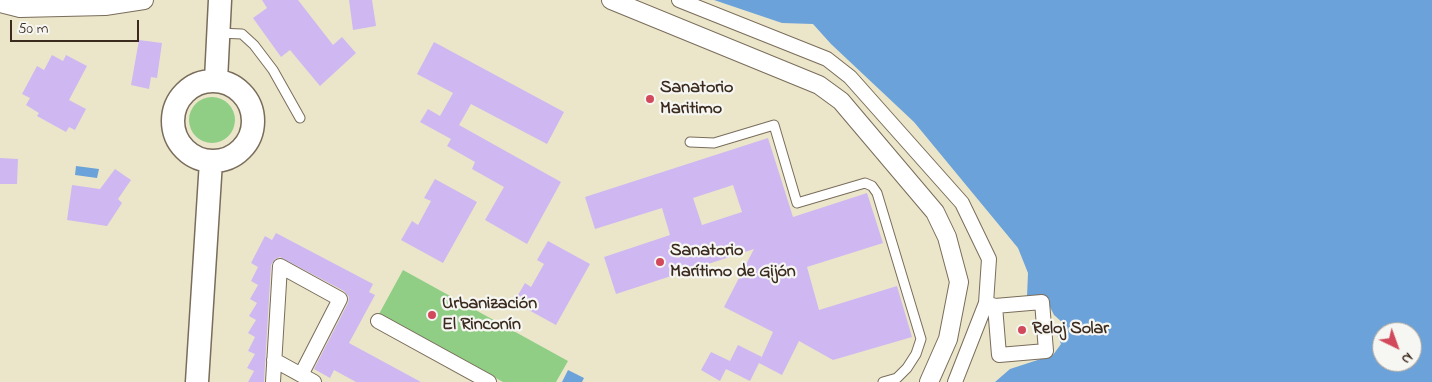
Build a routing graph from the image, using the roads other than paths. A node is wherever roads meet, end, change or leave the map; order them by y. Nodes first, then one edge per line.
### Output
1 (144, 0) edge
2 (220, 0) edge
3 (611, 0) edge
4 (679, 0) edge
5 (0, 3) edge
6 (218, 33) junction
7 (216, 80) junction
8 (300, 118) dead end
9 (690, 142) dead end
10 (211, 161) junction
11 (990, 304) junction
12 (378, 321) dead end
13 (274, 360) junction
14 (302, 375) junction
15 (197, 382) edge
16 (273, 382) edge
17 (314, 382) edge
18 (489, 382) edge
19 (883, 382) edge
20 (928, 382) edge
21 (955, 382) edge

1 - 5 street
2 - 6 street
3 - 20 street
4 - 11 street
6 - 7 street
6 - 8 lane
7 - 10 street
7 - 10 street
9 - 19 lane
10 - 15 street
11 - 11 street
11 - 21 street
12 - 18 street
13 - 14 street
13 - 14 street
13 - 16 street
14 - 17 street

